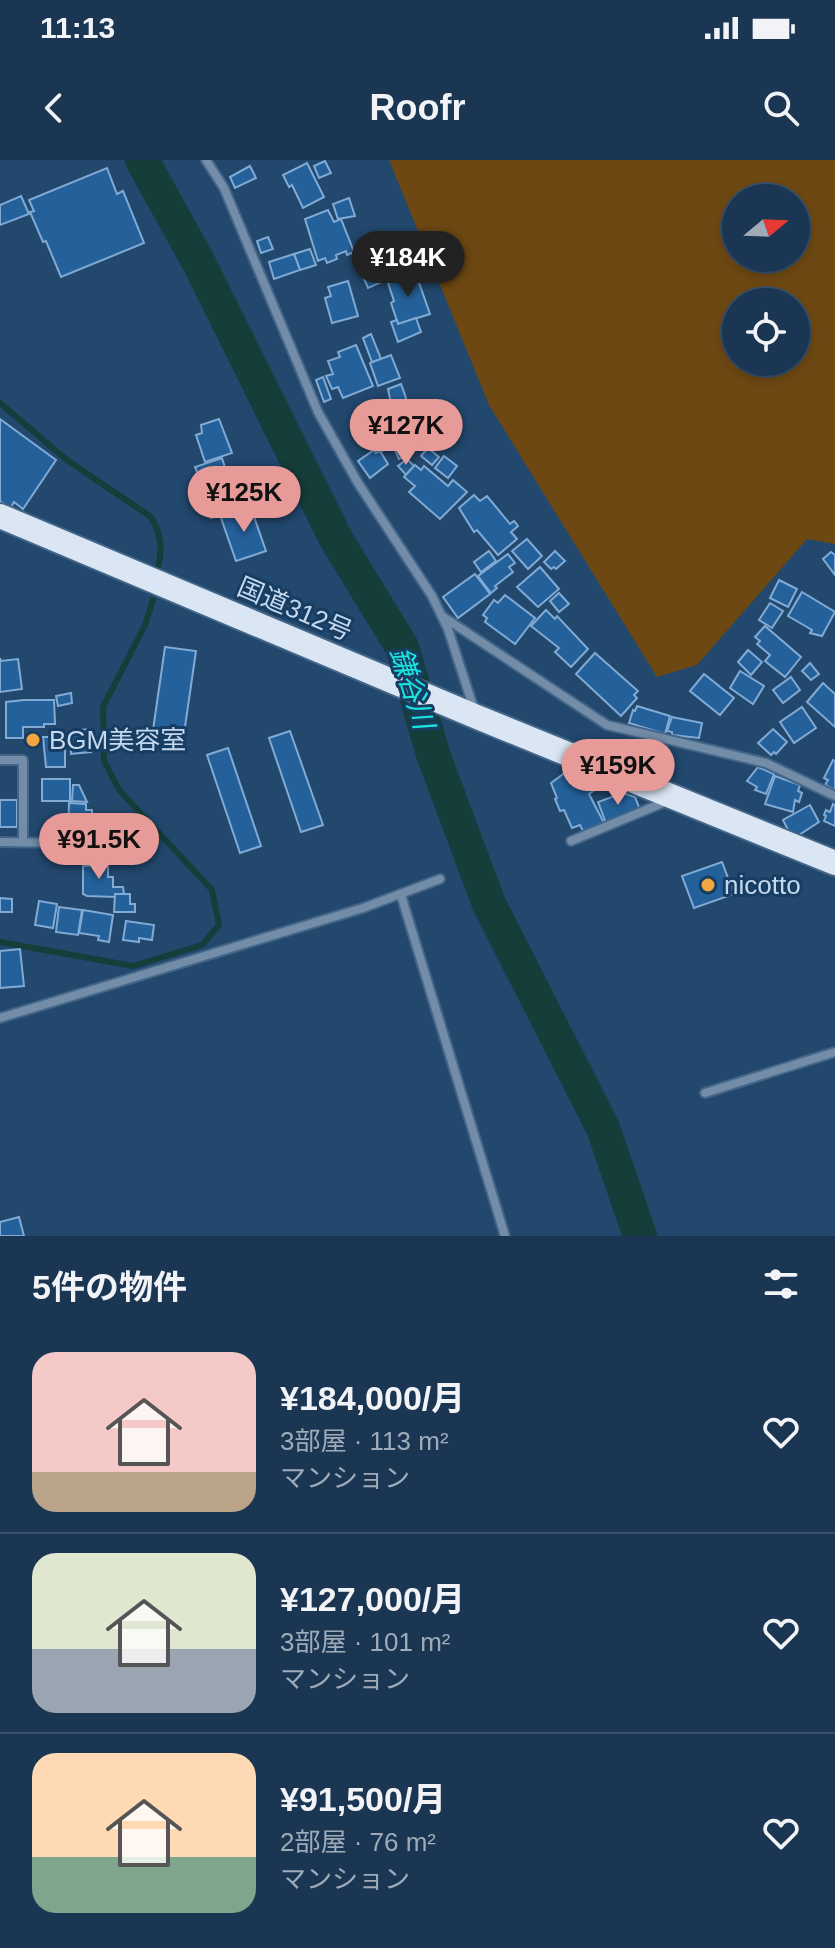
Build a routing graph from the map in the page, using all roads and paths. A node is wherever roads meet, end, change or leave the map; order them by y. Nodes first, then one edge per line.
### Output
1 (206, 160) edge
2 (0, 516) edge
3 (441, 615) junction
4 (471, 714) junction
5 (0, 760) edge
6 (835, 796) edge
7 (675, 798) junction
8 (138, 831) dead end
9 (571, 841) dead end
10 (0, 842) edge
11 (23, 842) junction
12 (835, 863) edge
13 (440, 879) dead end
14 (401, 895) junction
15 (0, 1018) edge
16 (835, 1052) edge
17 (705, 1093) dead end
18 (505, 1236) edge

1 - 3 street
2 - 4 highway, 国道312号
3 - 4 street
3 - 6 street
4 - 7 highway, 国道312号
5 - 11 street
7 - 9 street
7 - 12 highway, 国道312号
8 - 11 street
10 - 11 street
13 - 14 street
14 - 15 street
14 - 18 street
16 - 17 street

